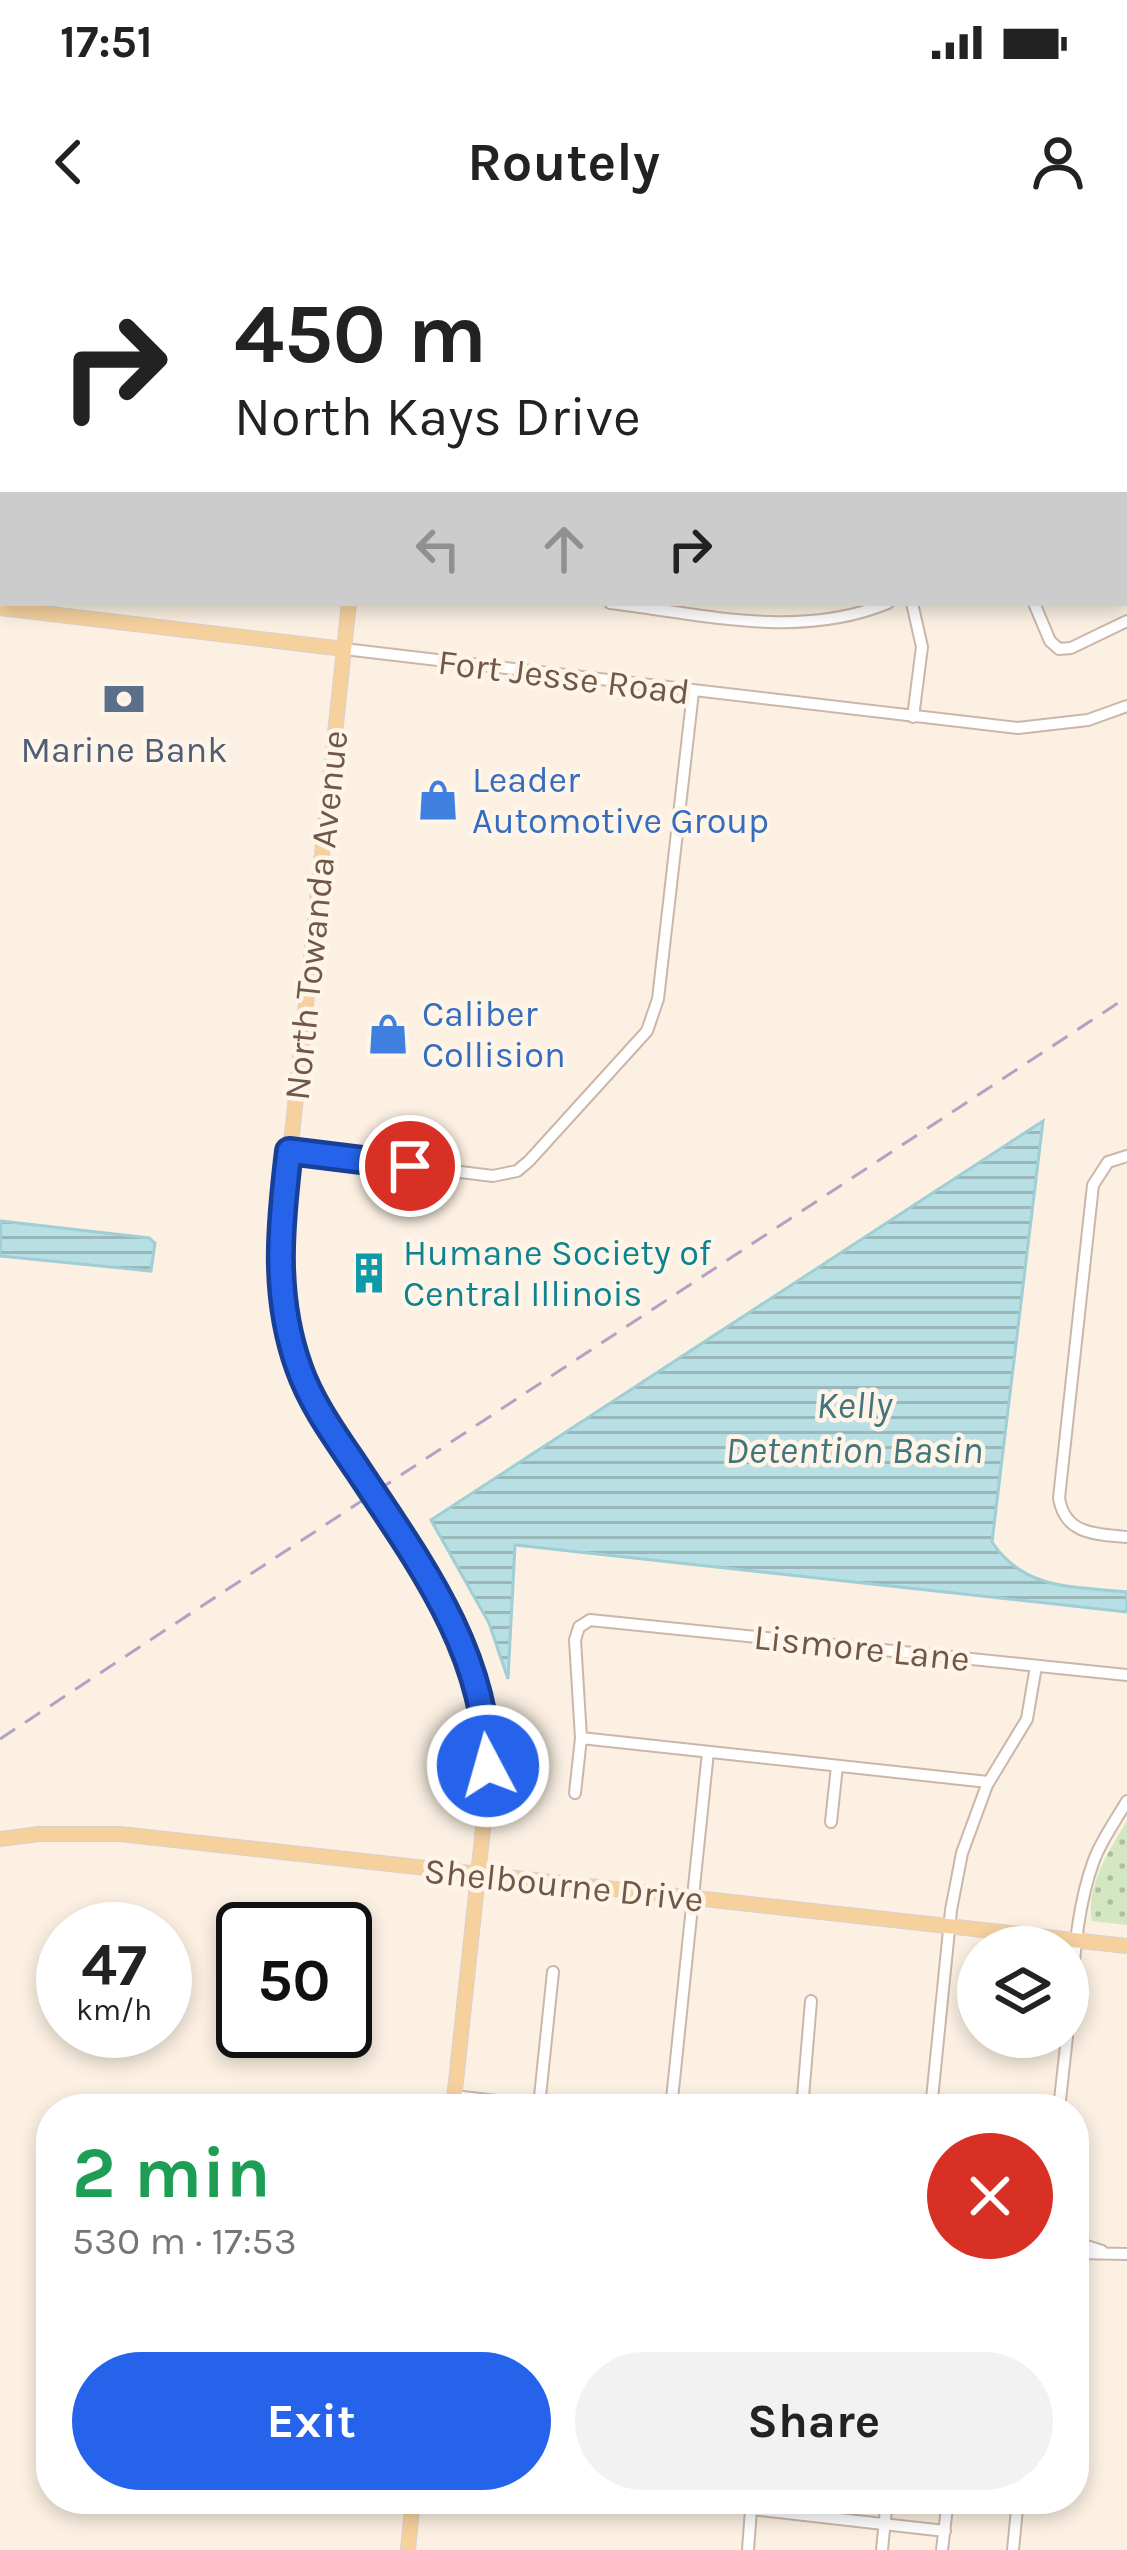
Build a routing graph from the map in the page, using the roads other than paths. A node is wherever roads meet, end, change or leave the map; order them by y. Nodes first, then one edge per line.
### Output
1 (349, 606) edge
2 (637, 606) edge
3 (880, 606) edge
4 (913, 606) edge
5 (1035, 606) edge
6 (0, 608) edge
7 (1127, 621) edge
8 (344, 649) junction
9 (693, 692) junction
10 (1127, 706) edge
11 (914, 717) junction
12 (289, 1151) junction
13 (1127, 1156) edge
14 (1127, 1537) edge
15 (1036, 1666) junction
16 (1127, 1675) edge
17 (581, 1738) junction
18 (708, 1752) junction
19 (837, 1766) junction
20 (988, 1782) junction
21 (575, 1793) dead end
22 (1127, 1801) edge
23 (831, 1822) dead end
24 (0, 1839) edge
25 (477, 1875) junction
26 (693, 1898) junction
27 (950, 1926) junction
28 (1079, 1926) edge
29 (957, 1927) edge
30 (1089, 1942) edge
31 (1127, 1946) edge
32 (554, 1972) dead end
33 (811, 2001) dead end
34 (1065, 2058) edge
35 (455, 2094) edge
36 (540, 2094) edge
37 (673, 2094) edge
38 (803, 2094) edge
39 (933, 2094) edge
40 (1061, 2094) edge
41 (1089, 2247) edge
42 (1105, 2252) junction
43 (1089, 2253) edge
44 (1127, 2254) edge
45 (412, 2514) edge
46 (751, 2514) edge
47 (808, 2514) edge
48 (822, 2514) edge
49 (886, 2514) edge
50 (947, 2514) edge
51 (1017, 2514) edge
52 (822, 2517) junction
53 (885, 2524) junction
54 (945, 2531) junction
55 (408, 2550) edge
56 (748, 2550) edge
57 (882, 2550) edge
58 (942, 2550) edge
59 (1013, 2550) edge

1 - 8 main road, North Towanda Avenue
2 - 3 street
4 - 11 street
5 - 7 street
6 - 8 main road, Fort Jesse Road
8 - 9 street, Fort Jesse Road
8 - 12 main road, North Towanda Avenue
9 - 11 street, Fort Jesse Road
9 - 12 street
10 - 11 street, Fort Jesse Road
12 - 25 main road, North Towanda Avenue, bridge
13 - 14 street
15 - 16 street, Lismore Lane
15 - 17 street, Lismore Lane
15 - 20 street
17 - 18 street
17 - 21 street
18 - 19 street
18 - 26 street
19 - 20 street
19 - 23 street
20 - 27 street
22 - 28 street
24 - 25 main road, Shelbourne Drive
25 - 26 main road, Shelbourne Drive
25 - 35 main road, North Towanda Avenue
26 - 27 main road, Shelbourne Drive
26 - 37 street
27 - 29 main road, Shelbourne Drive
27 - 39 street
30 - 31 main road, Shelbourne Drive
32 - 36 street
33 - 38 street
34 - 40 street
41 - 42 street
42 - 43 street
42 - 44 street
45 - 55 main road
46 - 56 street
47 - 52 street
48 - 52 street
49 - 53 street
50 - 54 street
51 - 59 street
52 - 53 street
53 - 54 street
53 - 57 street
54 - 58 street

